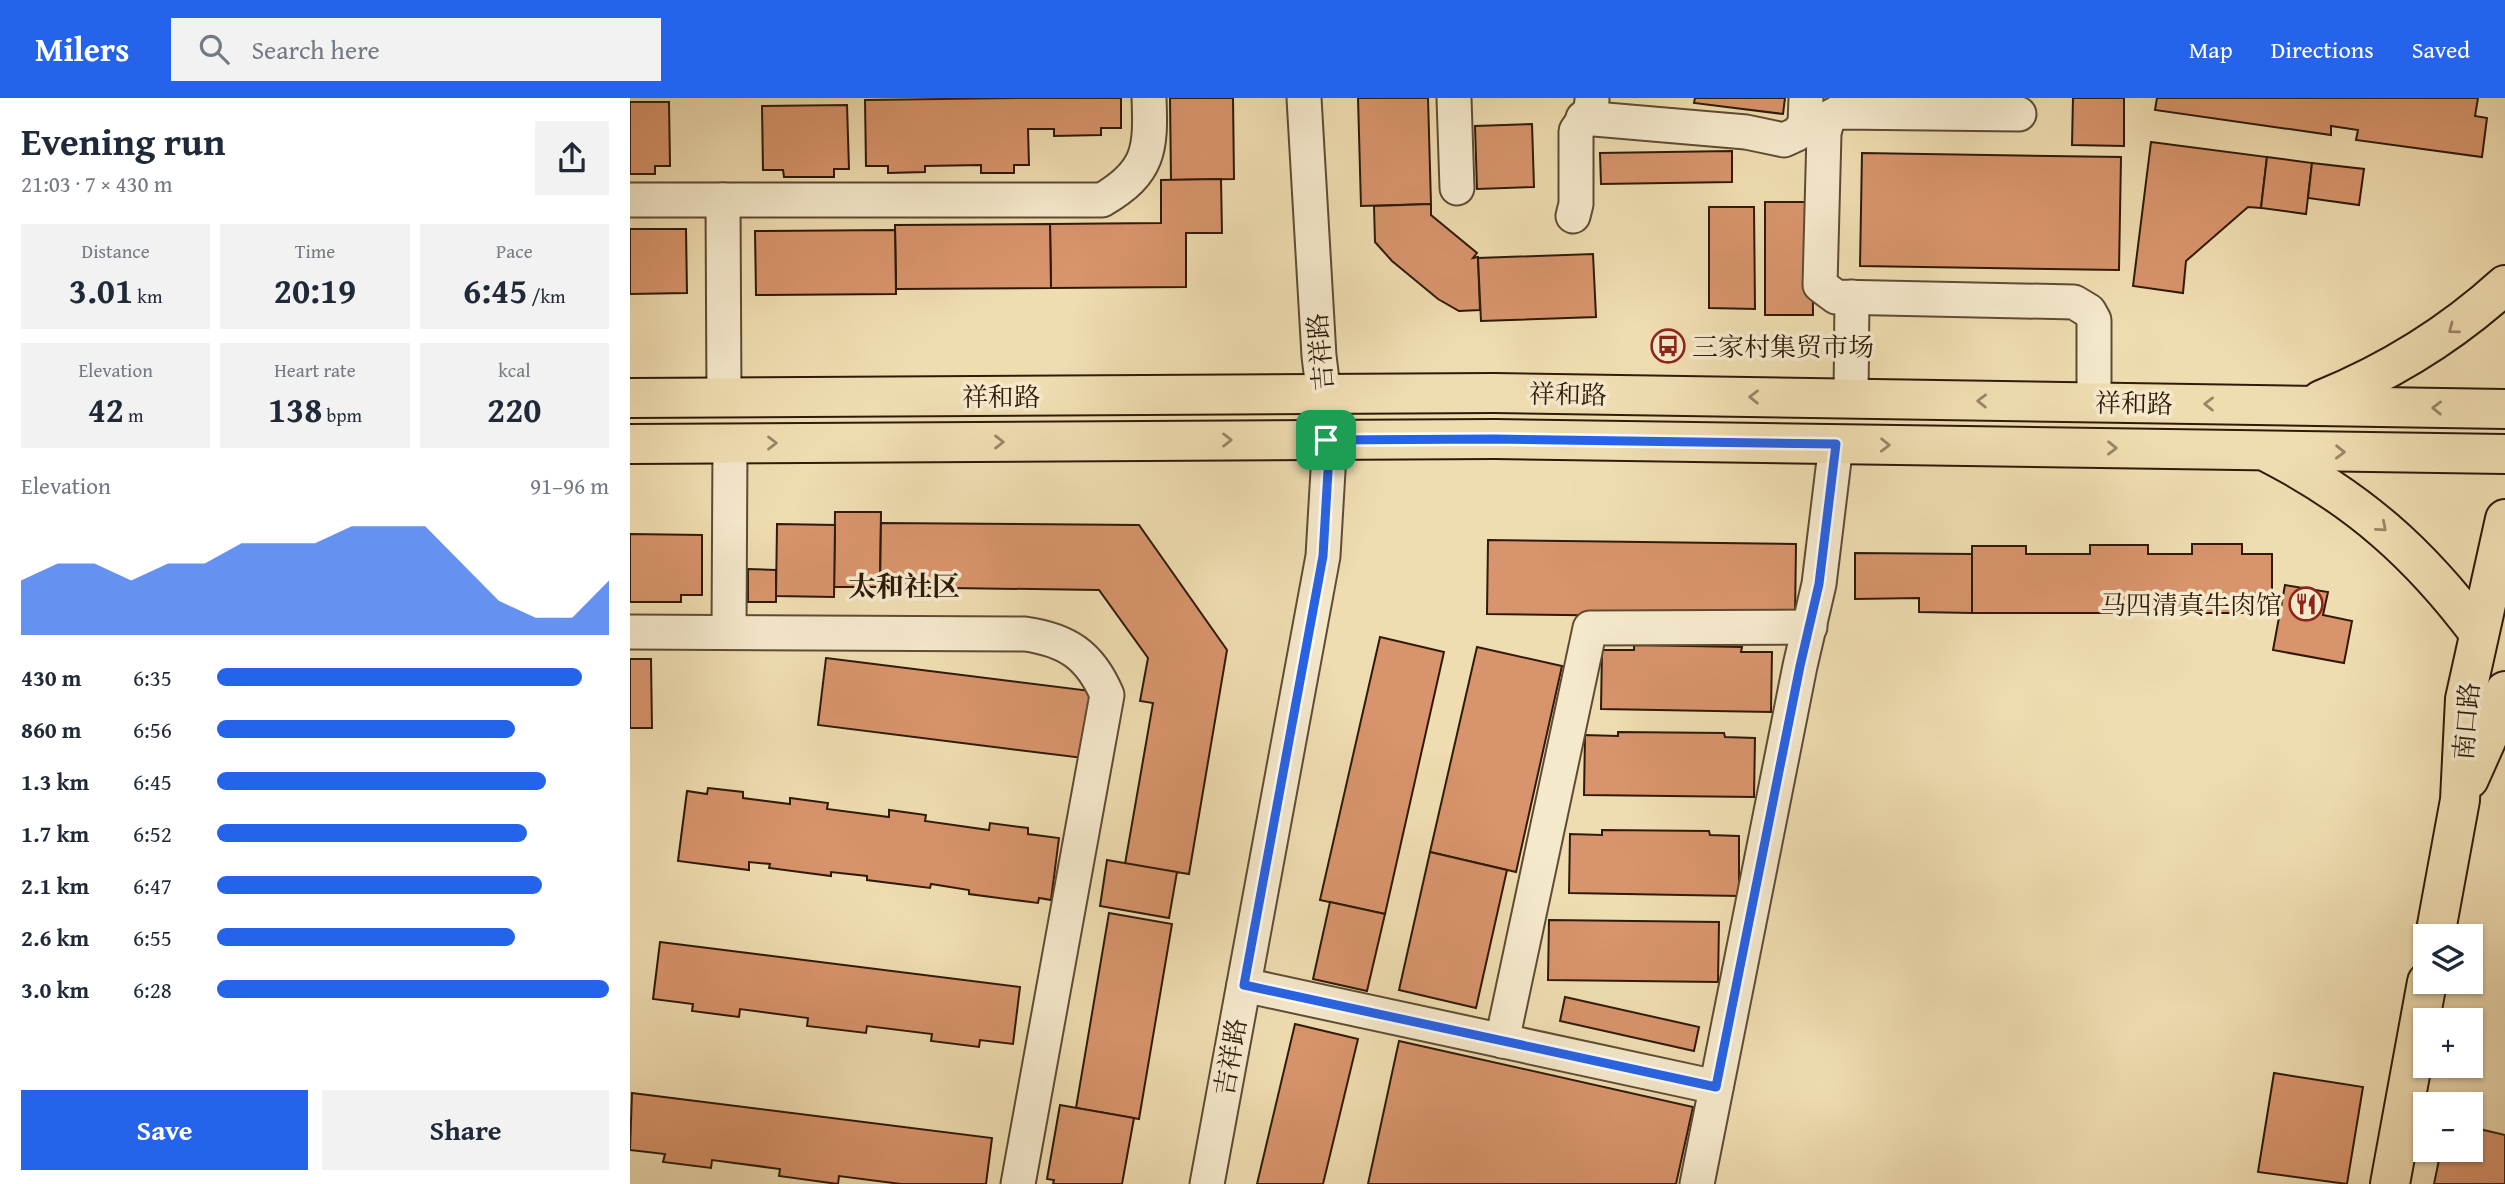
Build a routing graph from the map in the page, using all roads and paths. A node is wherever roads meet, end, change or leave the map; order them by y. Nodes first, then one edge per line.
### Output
1 (1149, 98) edge
2 (1304, 98) edge
3 (1454, 98) edge
4 (1806, 98) edge
5 (1588, 108) edge
6 (2019, 114) dead end
7 (1457, 188) dead end
8 (630, 200) edge
9 (723, 200) junction
10 (1573, 216) dead end
11 (2505, 285) edge
12 (1852, 297) junction
13 (1324, 394) junction
14 (630, 398) edge
15 (724, 398) junction
16 (1851, 398) junction
17 (2094, 402) junction
18 (2306, 406) junction
19 (2505, 409) edge
20 (1326, 440) junction
21 (730, 443) junction
22 (630, 444) edge
23 (1836, 444) junction
24 (2264, 450) junction
25 (2505, 454) edge
26 (2505, 519) edge
27 (1810, 627) junction
28 (630, 632) edge
29 (729, 632) junction
30 (2479, 633) junction
31 (2505, 691) edge
32 (2460, 800) junction
33 (2437, 924) edge
34 (1244, 985) junction
35 (2425, 994) edge
36 (1502, 1041) junction
37 (1716, 1087) junction
38 (1018, 1184) edge
39 (1207, 1184) edge
40 (1697, 1184) edge
41 (2390, 1184) edge

1 - 9 street
2 - 13 street, 吉祥路
3 - 7 street
4 - 5 street
5 - 10 street
6 - 12 street
8 - 9 street
9 - 15 street
11 -> 18 main road
12 - 16 street
12 - 17 street
13 - 15 main road, 祥和路
16 -> 13 main road, 祥和路
13 - 20 street, 吉祥路
14 - 15 main road, 祥和路
17 -> 16 main road, 祥和路
18 -> 17 main road, 祥和路
19 -> 18 main road, 祥和路
21 -> 20 main road, 祥和路
20 - 23 main road, 祥和路
20 - 34 street, 吉祥路
21 - 22 main road, 祥和路
21 - 29 street
23 -> 24 main road, 祥和路
23 - 27 street
24 -> 25 main road, 祥和路
24 -> 30 main road
26 - 30 main road, 南口路
27 - 36 street
27 - 37 street
28 - 29 street
29 - 38 street
30 - 32 main road, 南口路
31 - 32 main road, 南口路
32 - 33 main road, 南口路
34 - 36 street
34 - 39 street, 吉祥路
35 - 41 main road
36 - 37 street
37 - 40 street

